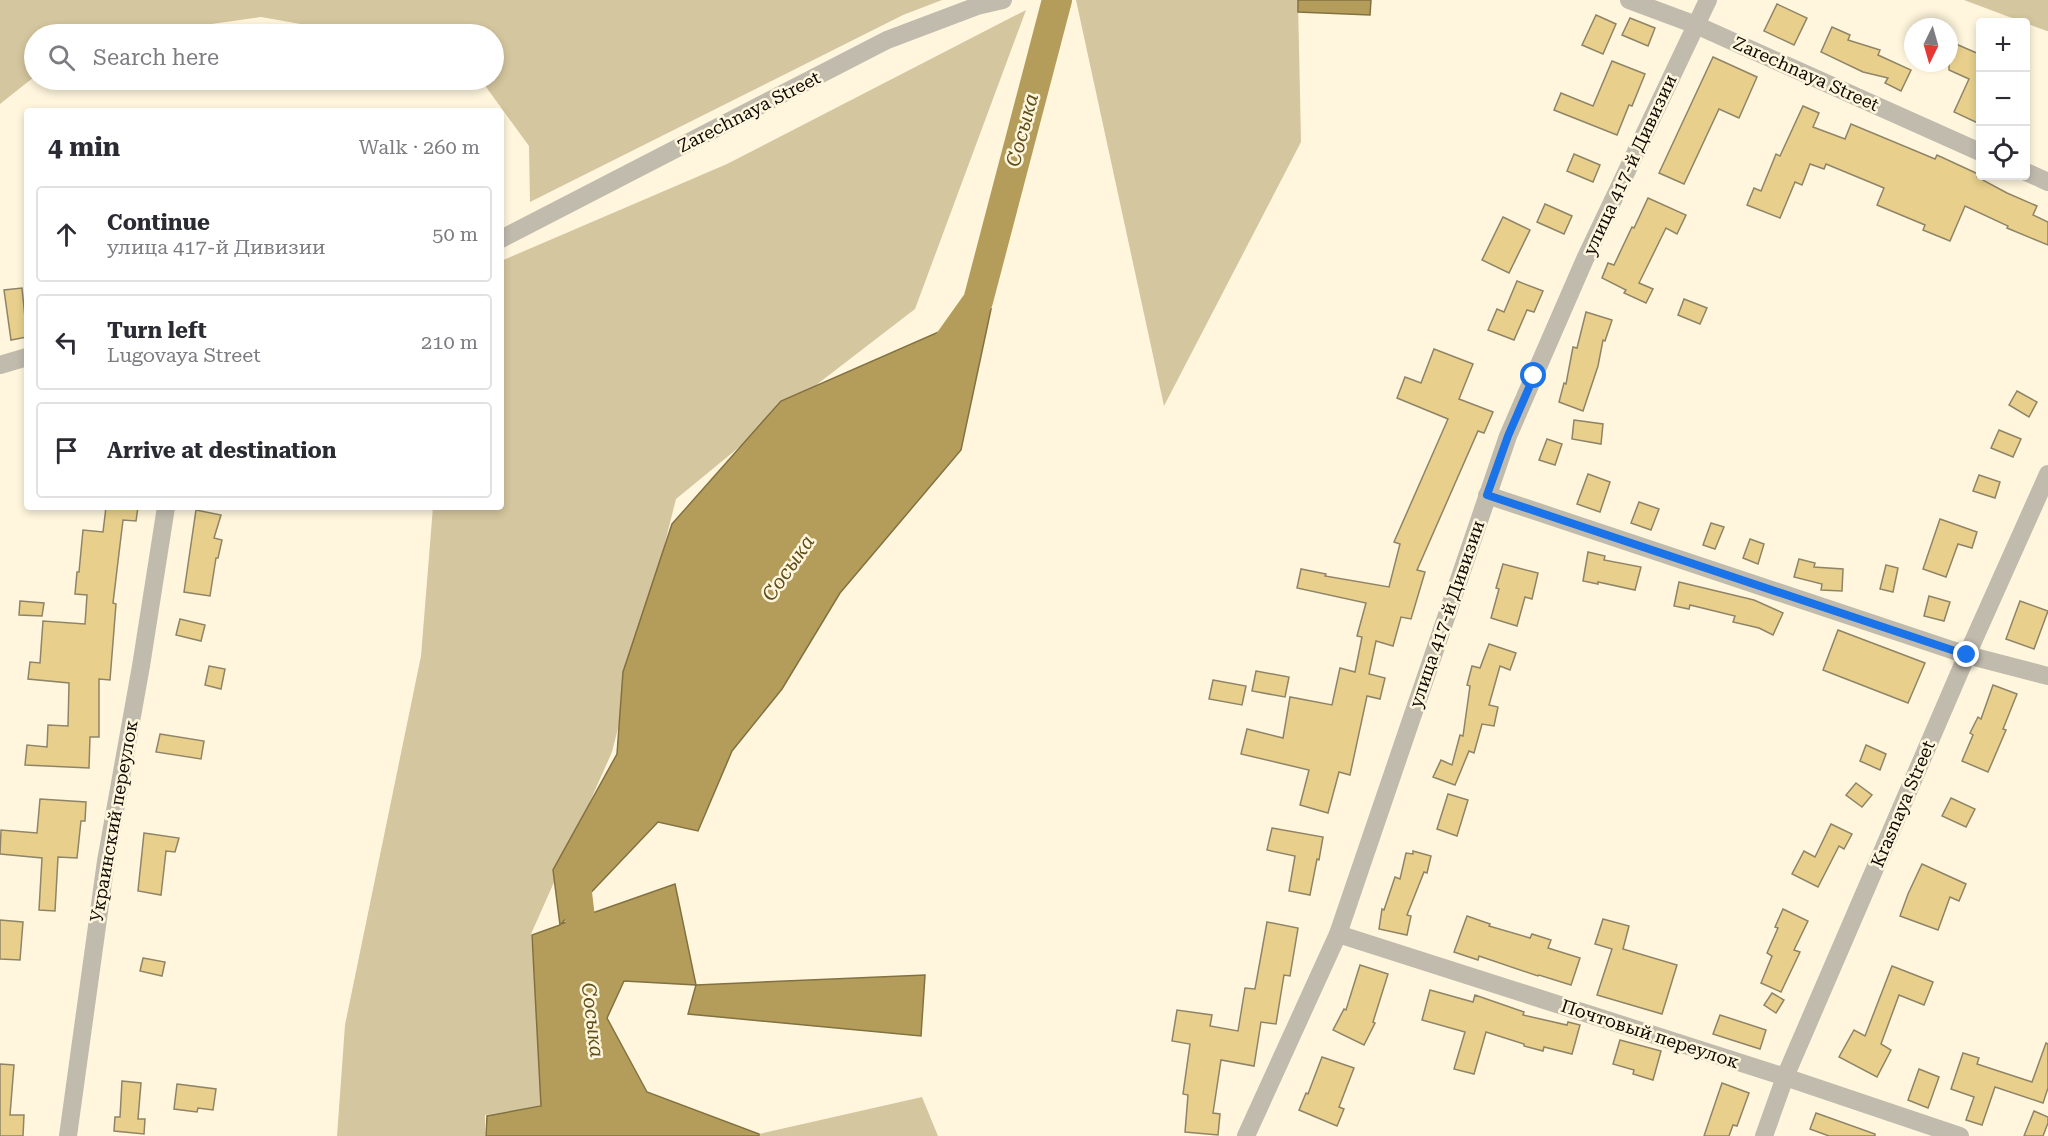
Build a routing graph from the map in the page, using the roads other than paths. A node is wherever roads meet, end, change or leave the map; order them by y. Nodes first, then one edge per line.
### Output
1 (1003, 0) edge
2 (1629, 0) edge
3 (1708, 0) edge
4 (1696, 25) junction
5 (1976, 150) edge
6 (2030, 174) edge
7 (2048, 182) edge
8 (504, 237) edge
9 (24, 358) edge
10 (0, 365) edge
11 (2048, 474) edge
12 (1487, 495) junction
13 (166, 510) edge
14 (1967, 655) junction
15 (2048, 676) edge
16 (1338, 934) junction
17 (1785, 1077) junction
18 (68, 1136) edge
19 (1246, 1136) edge
20 (1764, 1136) edge
21 (1960, 1136) edge

1 - 8 street, Zarechnaya Street
2 - 4 street, Zarechnaya Street
3 - 4 street, улица 417-й Дивизии
4 - 5 street, Zarechnaya Street
4 - 12 street, улица 417-й Дивизии
6 - 7 street
9 - 10 street
11 - 14 street, Krasnaya Street
12 - 14 street
12 - 16 street, улица 417-й Дивизии
13 - 18 street, Украинский переулок
14 - 15 street
14 - 17 street, Krasnaya Street
16 - 17 street, Почтовый переулок
16 - 19 street, улица 417-й Дивизии
17 - 20 street, Krasnaya Street
17 - 21 street, Почтовый переулок

